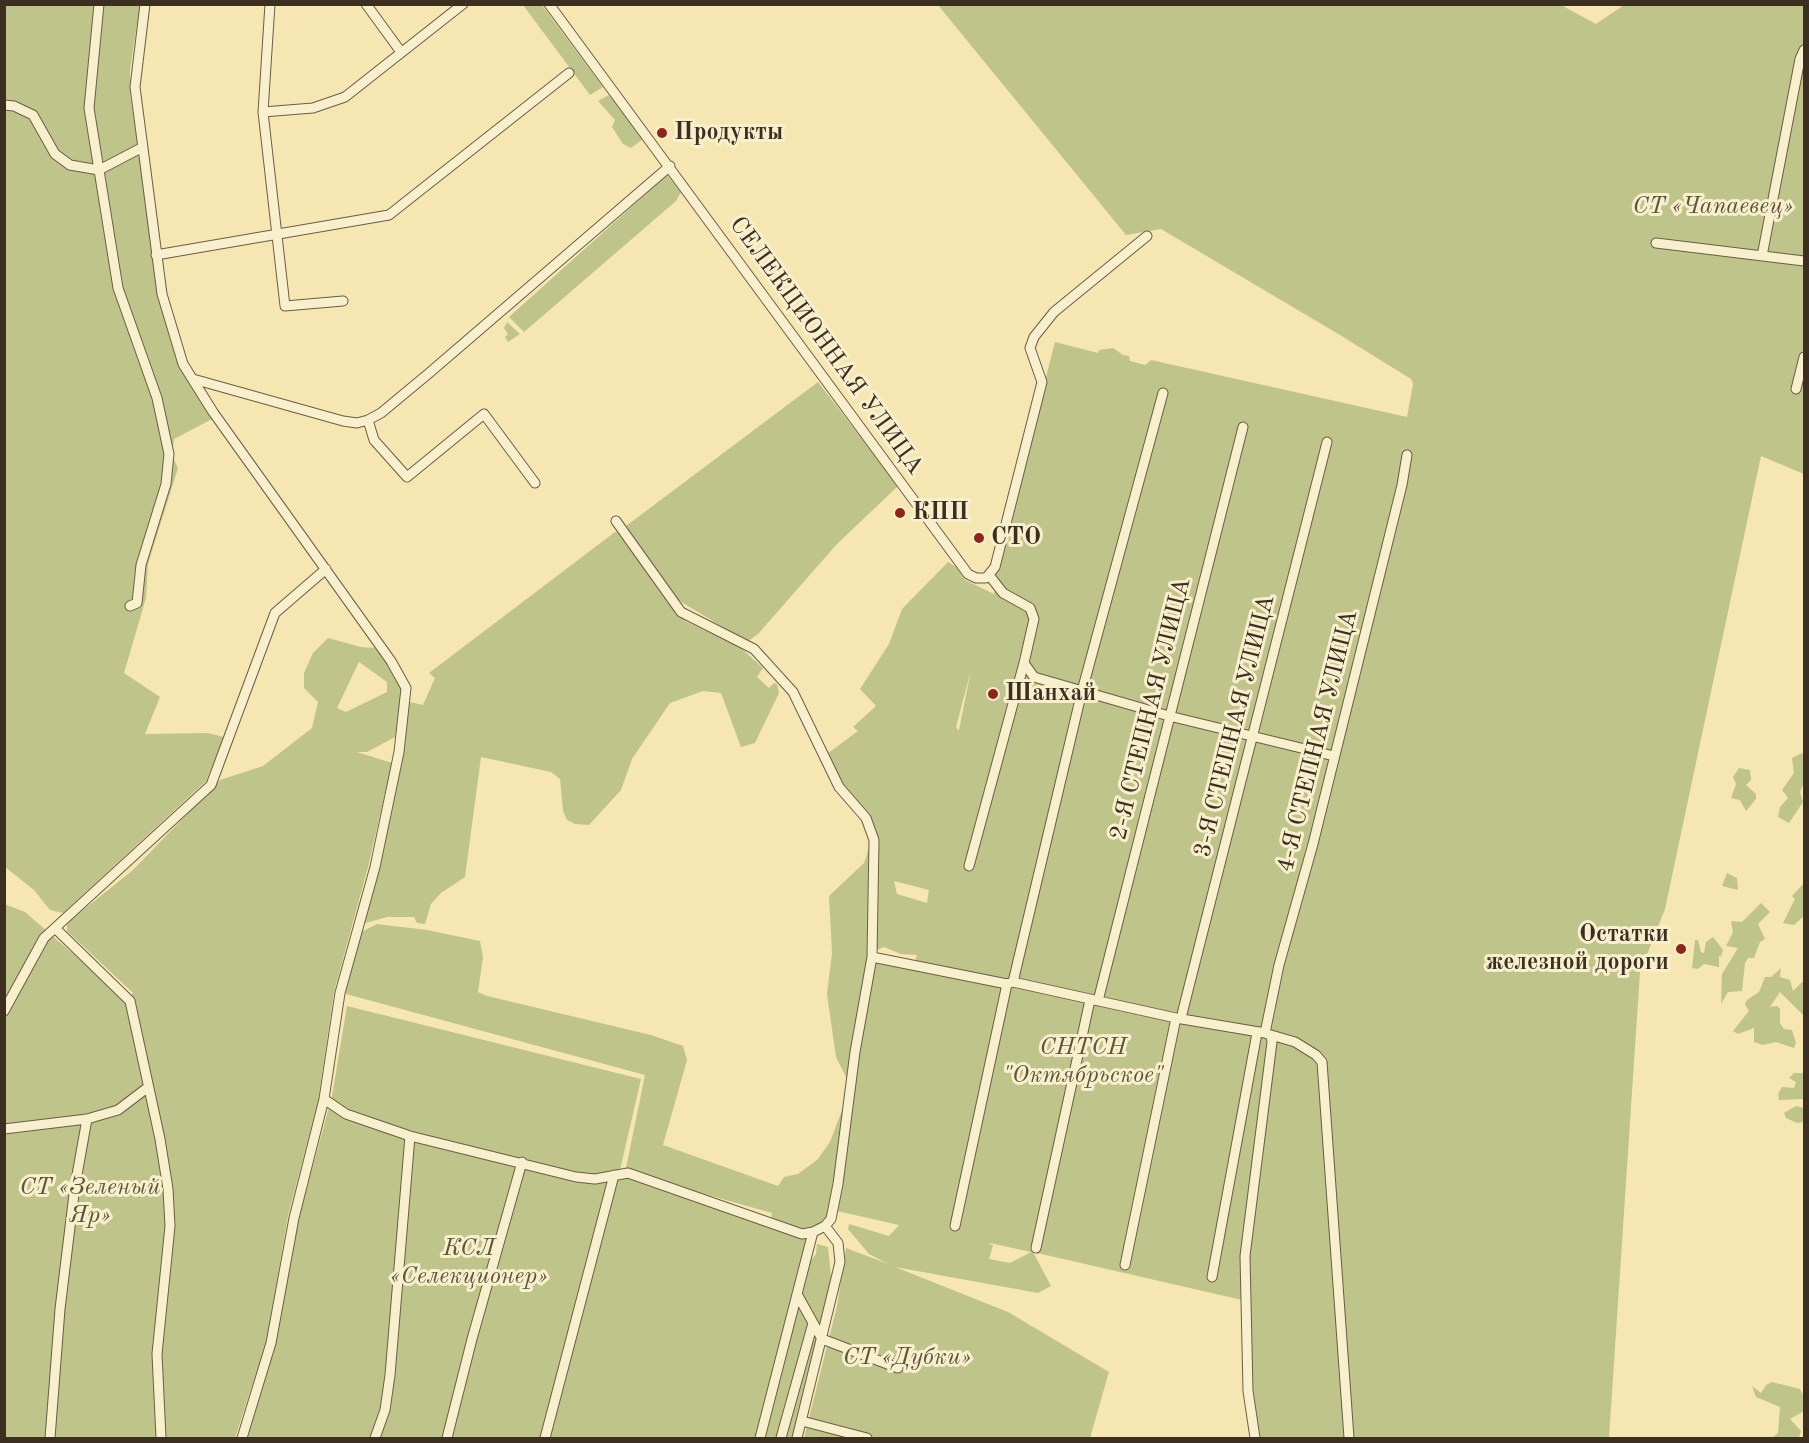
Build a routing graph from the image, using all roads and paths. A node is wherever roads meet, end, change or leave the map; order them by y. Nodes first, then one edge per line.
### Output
1 (99, 4) edge
2 (145, 4) edge
3 (270, 4) edge
4 (366, 4) edge
5 (463, 4) edge
6 (549, 4) edge
7 (1804, 50) edge
8 (401, 52) junction
9 (569, 73) dead end
10 (4, 105) edge
11 (263, 112) junction
12 (143, 147) junction
13 (670, 166) junction
14 (99, 170) junction
15 (277, 233) junction
16 (1147, 236) dead end
17 (1656, 243) dead end
18 (156, 255) junction
19 (1762, 256) junction
20 (1804, 261) edge
21 (343, 301) dead end
22 (1804, 357) edge
23 (193, 379) junction
24 (215, 385) junction
25 (1796, 389) dead end
26 (1163, 393) dead end
27 (206, 401) junction
28 (368, 420) junction
29 (1243, 427) dead end
30 (1327, 442) dead end
31 (1407, 455) dead end
32 (536, 483) dead end
33 (616, 521) dead end
34 (326, 569) junction
35 (989, 575) junction
36 (130, 606) dead end
37 (1024, 663) junction
38 (1082, 691) junction
39 (1169, 716) junction
40 (1253, 736) junction
41 (1334, 756) junction
42 (969, 866) dead end
43 (56, 929) junction
44 (872, 957) junction
45 (1010, 983) junction
46 (1094, 1000) junction
47 (4, 1011) edge
48 (1178, 1018) junction
49 (1263, 1034) junction
50 (147, 1088) junction
51 (324, 1099) junction
52 (87, 1119) junction
53 (4, 1129) edge
54 (410, 1136) junction
55 (522, 1162) junction
56 (614, 1175) junction
57 (825, 1226) junction
58 (955, 1226) dead end
59 (813, 1232) junction
60 (1036, 1248) dead end
61 (1125, 1265) dead end
62 (1212, 1277) dead end
63 (797, 1294) junction
64 (813, 1323) junction
65 (822, 1339) junction
66 (897, 1368) dead end
67 (802, 1421) junction
68 (50, 1438) edge
69 (161, 1438) edge
70 (242, 1438) edge
71 (375, 1438) edge
72 (447, 1438) edge
73 (545, 1438) edge
74 (760, 1438) edge
75 (781, 1438) edge
76 (797, 1438) edge
77 (867, 1438) edge
78 (1255, 1438) edge
79 (1349, 1438) edge

1 - 14 street
2 - 12 street
3 - 11 street
4 - 8 street
5 - 8 street
6 - 13 street, СЕЛЕКЦИОННАЯ УЛИЦА
7 - 19 street
8 - 11 street
9 - 15 street
10 - 14 street
11 - 15 street
12 - 14 street
12 - 18 street
13 - 28 street
13 - 35 street, СЕЛЕКЦИОННАЯ УЛИЦА
14 - 36 street
15 - 18 street
15 - 21 street
16 - 35 street
17 - 19 street
18 - 23 street
19 - 20 street
22 - 25 street
23 - 24 street
23 - 27 street
24 - 27 street
24 - 28 street
26 - 38 street
27 - 34 street
28 - 32 street
29 - 39 street, 2-Я СТЕПНАЯ УЛИЦА
30 - 40 street, 3-Я СТЕПНАЯ УЛИЦА
31 - 41 street, 4-Я СТЕПНАЯ УЛИЦА
33 - 44 street
34 - 43 street
34 - 51 street
35 - 37 street
37 - 38 street
37 - 42 street
38 - 39 street
38 - 45 street
39 - 40 street
39 - 46 street, 2-Я СТЕПНАЯ УЛИЦА
40 - 41 street
40 - 48 street, 3-Я СТЕПНАЯ УЛИЦА
41 - 49 street, 4-Я СТЕПНАЯ УЛИЦА
43 - 47 street
43 - 50 street
44 - 45 street
44 - 57 street
45 - 46 street
45 - 58 street
46 - 48 street
46 - 60 street, 2-Я СТЕПНАЯ УЛИЦА
48 - 49 street
48 - 61 street, 3-Я СТЕПНАЯ УЛИЦА
49 - 62 street, 4-Я СТЕПНАЯ УЛИЦА
49 - 78 street
49 - 79 street
50 - 52 street
50 - 69 street
51 - 54 street
51 - 70 street
52 - 53 street
52 - 68 street
54 - 55 street
54 - 71 street
55 - 56 street
55 - 72 street
56 - 59 street
56 - 73 street
57 - 59 street
57 - 65 street
59 - 63 street
63 - 64 street
63 - 74 street
64 - 65 street
64 - 75 street
65 - 66 street
65 - 67 street
67 - 76 street
67 - 77 street

